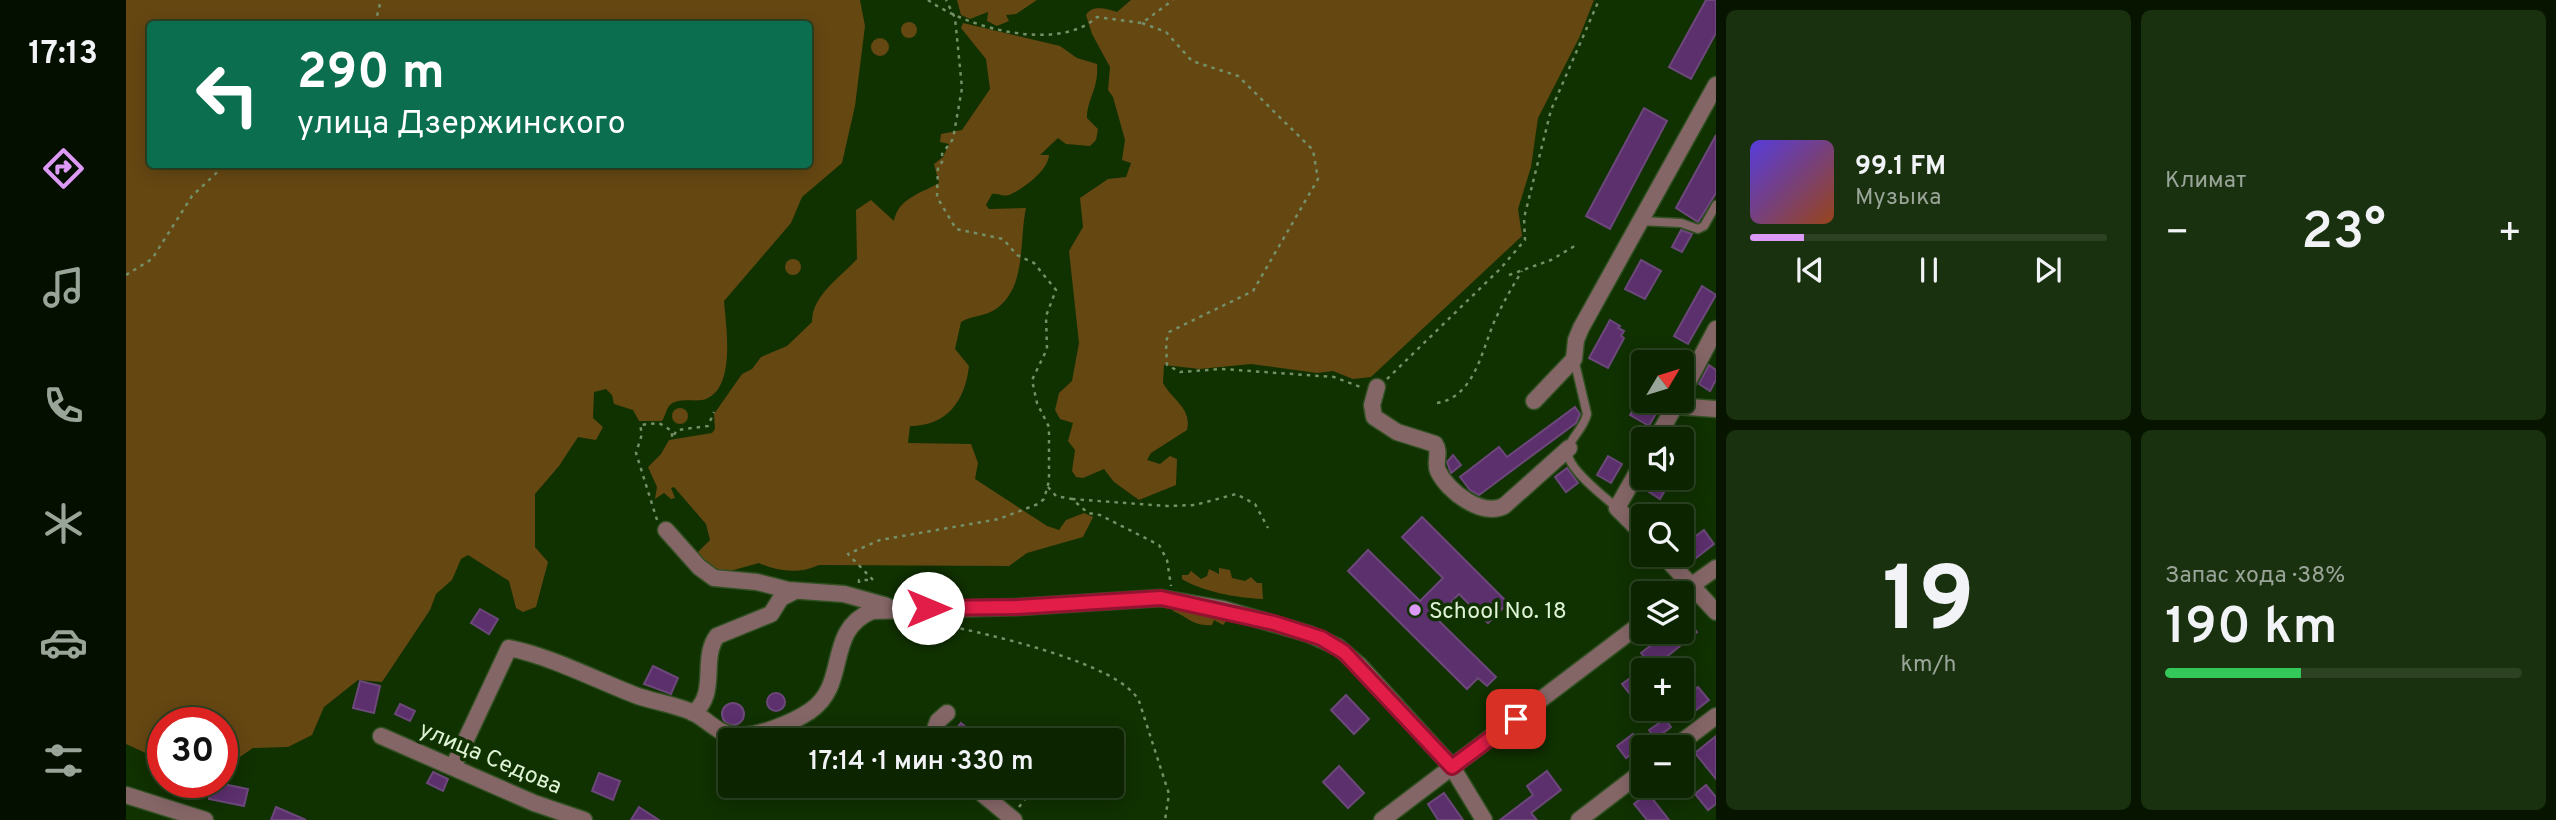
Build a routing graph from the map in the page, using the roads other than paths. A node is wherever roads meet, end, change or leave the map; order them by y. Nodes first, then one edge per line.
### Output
1 (1716, 85) edge
2 (1716, 205) edge
3 (1640, 222) junction
4 (1716, 329) edge
5 (1574, 359) junction
6 (1694, 370) edge
7 (1377, 387) road end
8 (1534, 401) dead end
9 (1694, 404) edge
10 (1716, 409) edge
11 (1569, 448) junction
12 (1631, 483) edge
13 (1617, 508) junction
14 (1631, 522) edge
15 (666, 530) road end
16 (1716, 568) edge
17 (1694, 584) edge
18 (795, 591) junction
19 (1694, 595) edge
20 (907, 608) junction
21 (1716, 612) edge
22 (1631, 631) edge
23 (693, 713) junction
24 (947, 713) dead end
25 (1716, 716) edge
26 (935, 728) edge
27 (1691, 735) edge
28 (381, 736) dead end
29 (453, 767) junction
30 (1452, 767) junction
31 (1631, 781) edge
32 (126, 795) edge
33 (987, 798) edge
34 (1012, 819) edge
35 (205, 820) edge
36 (584, 820) edge
37 (1382, 820) edge
38 (1484, 820) edge
39 (1579, 820) edge

1 - 3 street
2 - 3 lane
3 - 5 street
4 - 6 street
5 - 8 street
5 - 11 lane
7 - 11 street
9 - 10 street
11 - 13 lane
12 - 13 street
13 - 14 street
15 - 18 street
16 - 17 street
18 - 20 street
18 - 23 street
19 - 21 street
20 - 23 street
20 - 30 street
22 - 30 street
23 - 29 street
24 - 26 street
25 - 27 street
28 - 29 street, улица Седова
29 - 36 street, улица Седова
30 - 37 street
30 - 38 street
31 - 39 street
32 - 35 street
33 - 34 street

